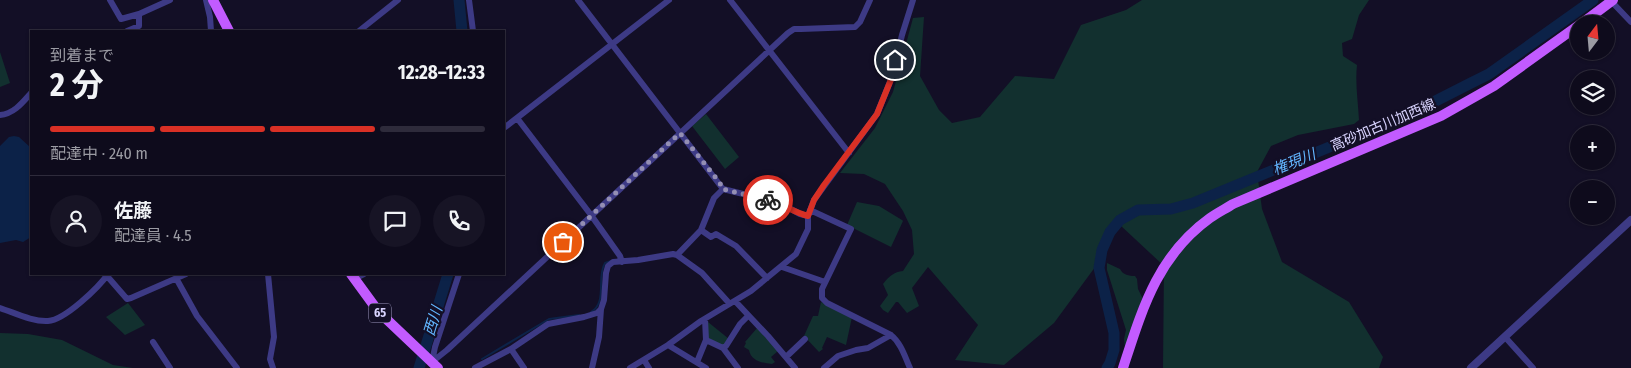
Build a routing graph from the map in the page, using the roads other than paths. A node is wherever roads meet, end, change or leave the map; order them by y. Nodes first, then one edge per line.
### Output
1 (110, 0) edge
2 (170, 0) edge
3 (206, 0) edge
4 (213, 0) edge
5 (398, 0) edge
6 (469, 0) edge
7 (578, 0) edge
8 (669, 0) edge
9 (730, 0) edge
10 (870, 0) edge
11 (913, 0) edge
12 (1612, 0) edge
13 (139, 14) junction
14 (1592, 15) edge
15 (1631, 22) edge
16 (140, 28) edge
17 (211, 30) edge
18 (228, 30) edge
19 (359, 30) edge
20 (473, 30) edge
21 (1570, 31) edge
22 (613, 44) junction
23 (770, 51) junction
24 (30, 94) edge
25 (0, 115) edge
26 (517, 118) junction
27 (505, 127) edge
28 (680, 133) junction
29 (849, 153) junction
30 (722, 189) junction
31 (809, 213) junction
32 (592, 215) junction
33 (1631, 220) edge
34 (701, 230) junction
35 (678, 255) junction
36 (622, 262) junction
37 (782, 266) junction
38 (107, 275) edge
39 (180, 275) edge
40 (268, 275) edge
41 (356, 275) edge
42 (459, 275) edge
43 (767, 278) junction
44 (825, 282) junction
45 (732, 302) junction
46 (0, 308) edge
47 (601, 309) junction
48 (748, 316) junction
49 (705, 319) junction
50 (891, 335) junction
51 (1505, 337) junction
52 (805, 339) dead end
53 (706, 340) junction
54 (153, 342) dead end
55 (668, 345) junction
56 (723, 348) junction
57 (511, 349) junction
58 (786, 357) junction
59 (644, 360) junction
60 (697, 362) junction
61 (433, 363) edge
62 (170, 368) edge
63 (237, 368) edge
64 (273, 368) edge
65 (475, 368) edge
66 (524, 368) edge
67 (592, 368) edge
68 (630, 368) edge
69 (650, 368) edge
70 (706, 368) edge
71 (738, 368) edge
72 (795, 368) edge
73 (824, 368) edge
74 (910, 368) edge
75 (1123, 368) edge
76 (1471, 368) edge
77 (1533, 368) edge

1 - 13 street
2 - 13 street
3 - 17 street
4 - 18 main road
5 - 19 street
6 - 20 street
7 - 22 street
8 - 22 street
9 - 23 street
10 - 23 street
11 - 29 street
12 - 14 main road, 高砂加古川加西線
12 - 15 street
13 - 16 street
21 - 75 main road, 高砂加古川加西線
22 - 26 street
22 - 28 street
23 - 28 street
23 - 29 street
24 - 25 street
26 - 27 street
26 - 32 street
28 - 30 street
28 - 32 street
29 - 31 street
30 - 31 street
30 - 34 street
31 - 37 street
31 - 44 street
32 - 36 street
32 - 61 street
33 - 51 street
34 - 35 street
34 - 43 street
35 - 36 street
35 - 45 street
36 - 47 street
37 - 43 street
37 - 44 street
38 - 39 street
38 - 46 street
39 - 63 street
40 - 64 street
41 - 61 main road, 65
42 - 61 street
43 - 45 street
44 - 50 street
45 - 48 street
45 - 49 street
47 - 57 street
47 - 67 street
48 - 56 street
48 - 58 street
49 - 53 street
49 - 55 street
50 - 73 street
50 - 74 street
51 - 76 street
51 - 77 street
52 - 58 street
53 - 56 street
53 - 60 street
54 - 62 street
55 - 59 street
55 - 60 street
56 - 71 street
57 - 65 street
57 - 66 street
58 - 72 street
59 - 68 street
59 - 69 street
60 - 70 street

